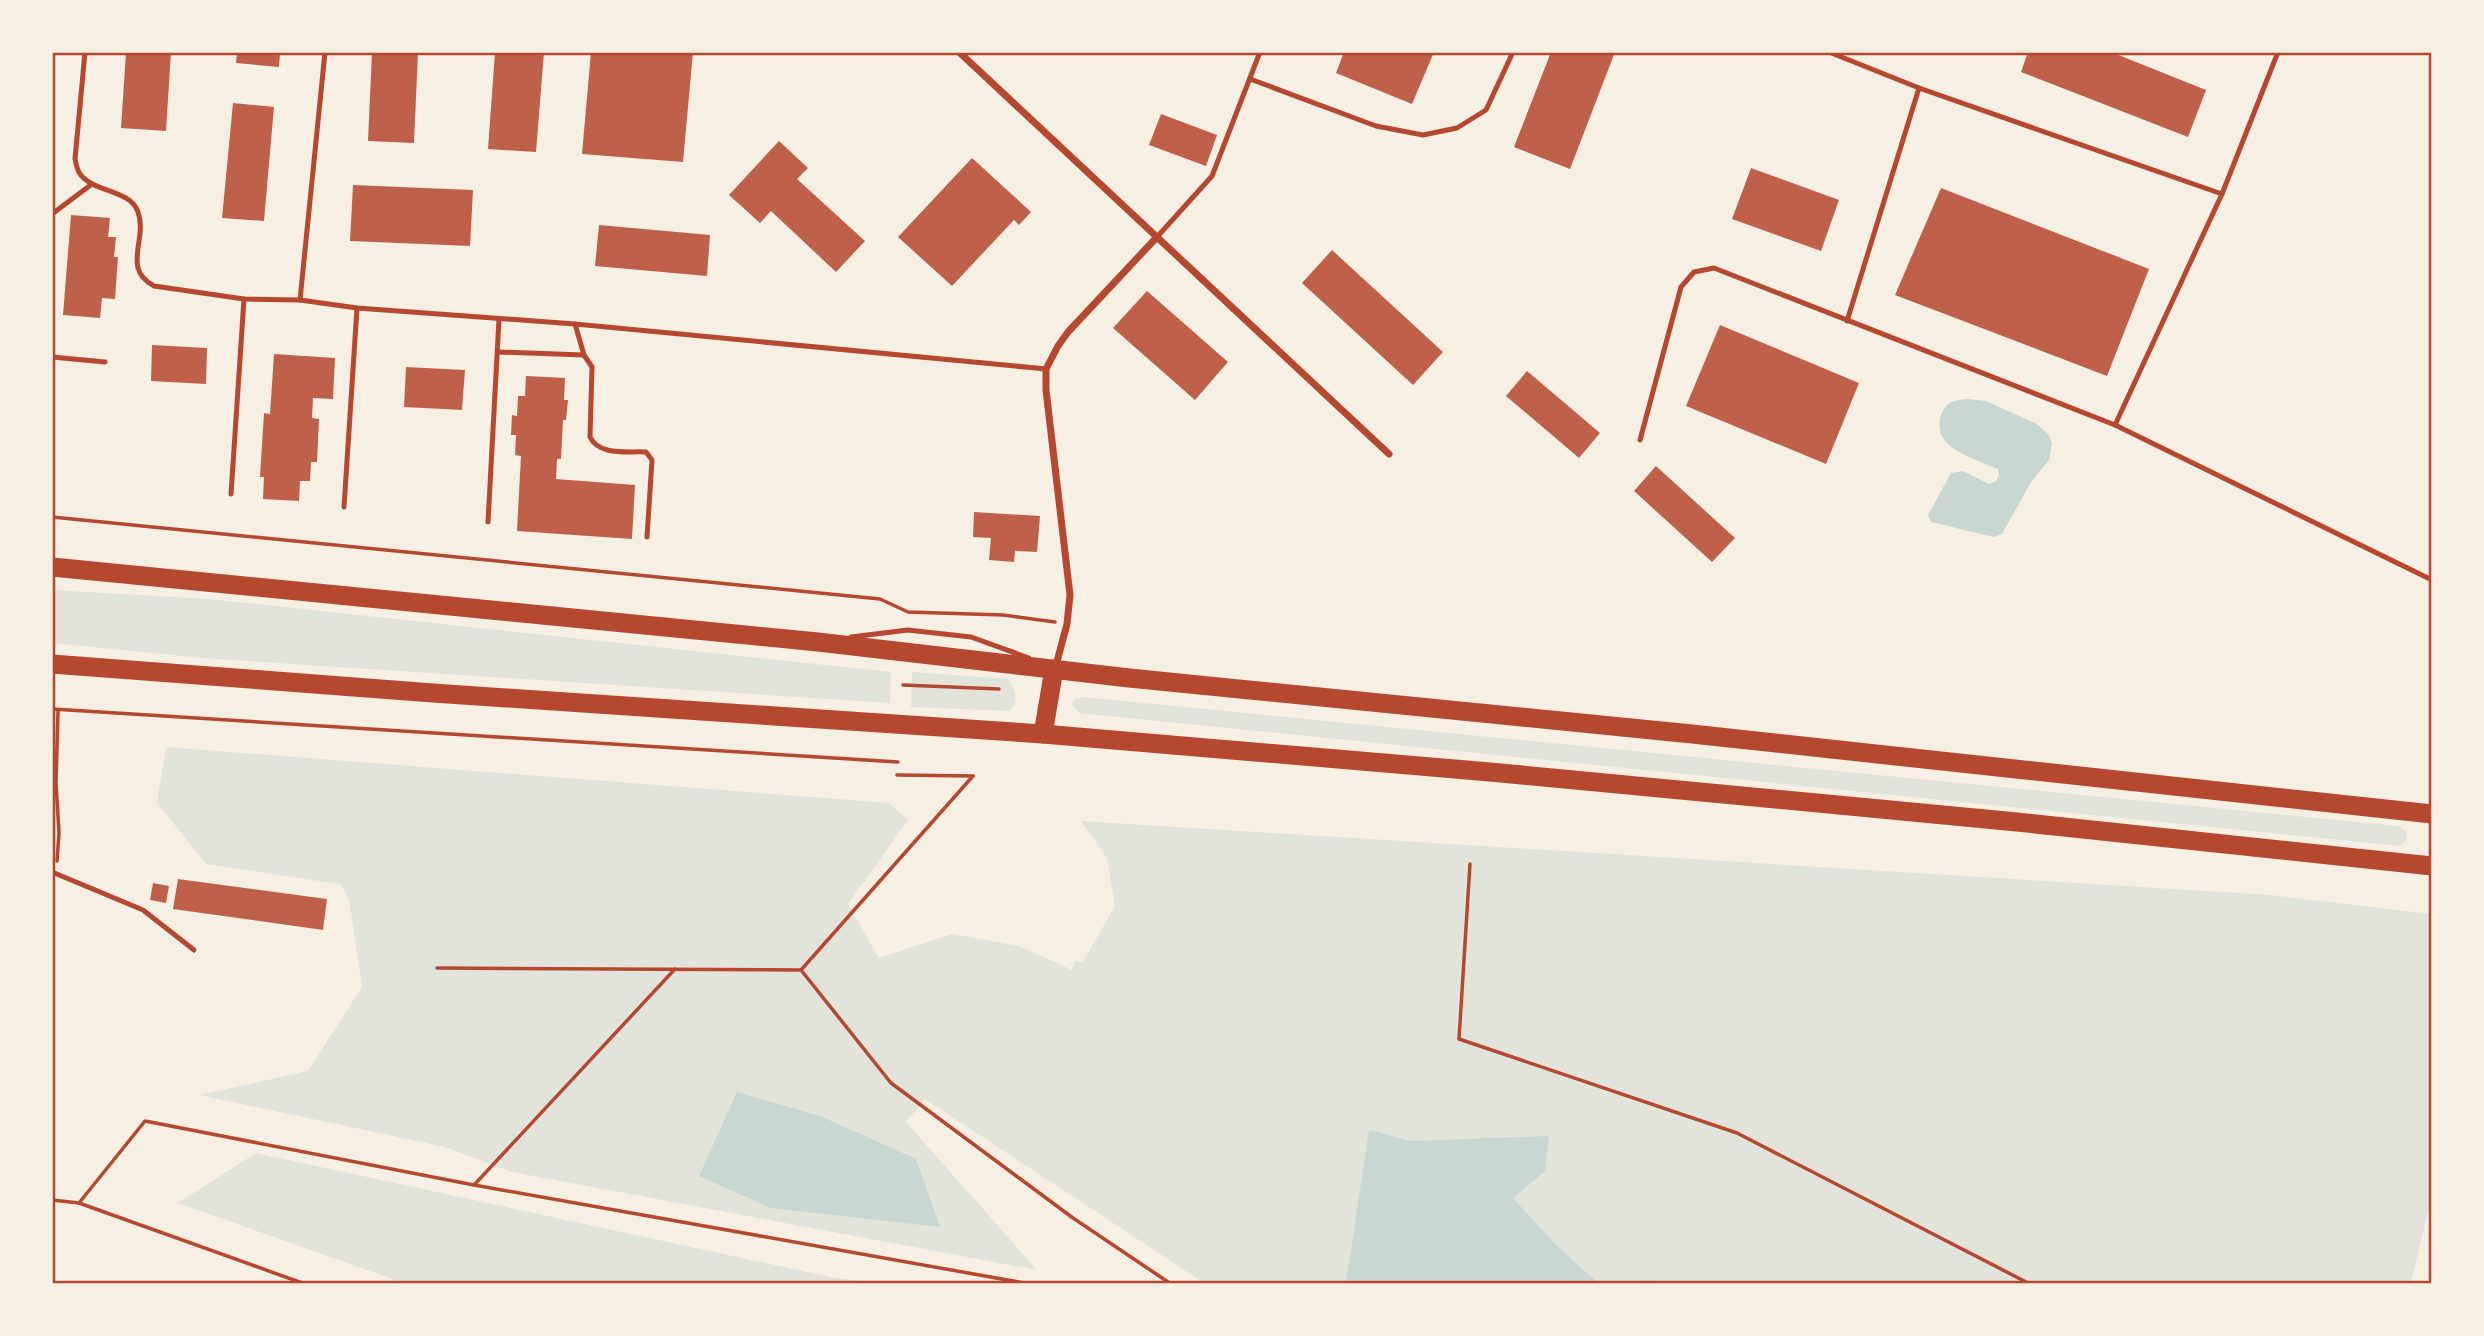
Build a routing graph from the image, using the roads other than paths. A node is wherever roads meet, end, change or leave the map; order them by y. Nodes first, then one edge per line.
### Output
1 (85, 52) edge
2 (325, 52) edge
3 (960, 52) edge
4 (1261, 52) edge
5 (1513, 52) edge
6 (1829, 52) edge
7 (2278, 52) edge
8 (1250, 79) junction
9 (1919, 88) junction
10 (92, 184) junction
11 (2222, 194) junction
12 (52, 214) edge
13 (1157, 237) junction
14 (244, 299) junction
15 (300, 300) junction
16 (357, 308) junction
17 (499, 319) junction
18 (1847, 321) junction
19 (575, 324) junction
20 (498, 352) junction
21 (584, 355) junction
22 (52, 357) edge
23 (105, 362) dead end
24 (1046, 369) junction
25 (2115, 425) junction
26 (1640, 440) dead end
27 (1389, 454) dead end
28 (231, 494) dead end
29 (344, 507) dead end
30 (488, 522) dead end
31 (647, 537) dead end
32 (52, 567) edge
33 (2431, 580) edge
34 (52, 664) edge
35 (1055, 669) junction
36 (1044, 734) junction
37 (2431, 814) edge
38 (2431, 866) edge
39 (54, 873) edge
40 (194, 950) dead end

1 - 10 lane
2 - 15 lane
3 - 13 street
4 - 8 lane
5 - 8 lane
6 - 9 lane
7 - 11 lane
8 - 13 lane
9 - 11 lane
9 - 18 lane
10 - 12 lane
10 - 14 lane
11 - 25 lane
13 - 24 street
13 - 27 street
14 - 15 lane
14 - 28 lane
15 - 16 lane
16 - 17 lane
16 - 29 lane
17 - 19 lane
17 - 20 lane
18 - 25 lane
18 - 26 lane
19 - 21 lane
19 - 24 lane
20 - 21 lane
20 - 30 lane
21 - 31 lane
22 - 23 lane
24 - 35 street
25 - 33 lane
32 - 35 highway
34 - 36 highway
35 - 36 highway
35 - 37 highway
36 - 38 highway
39 - 40 lane

